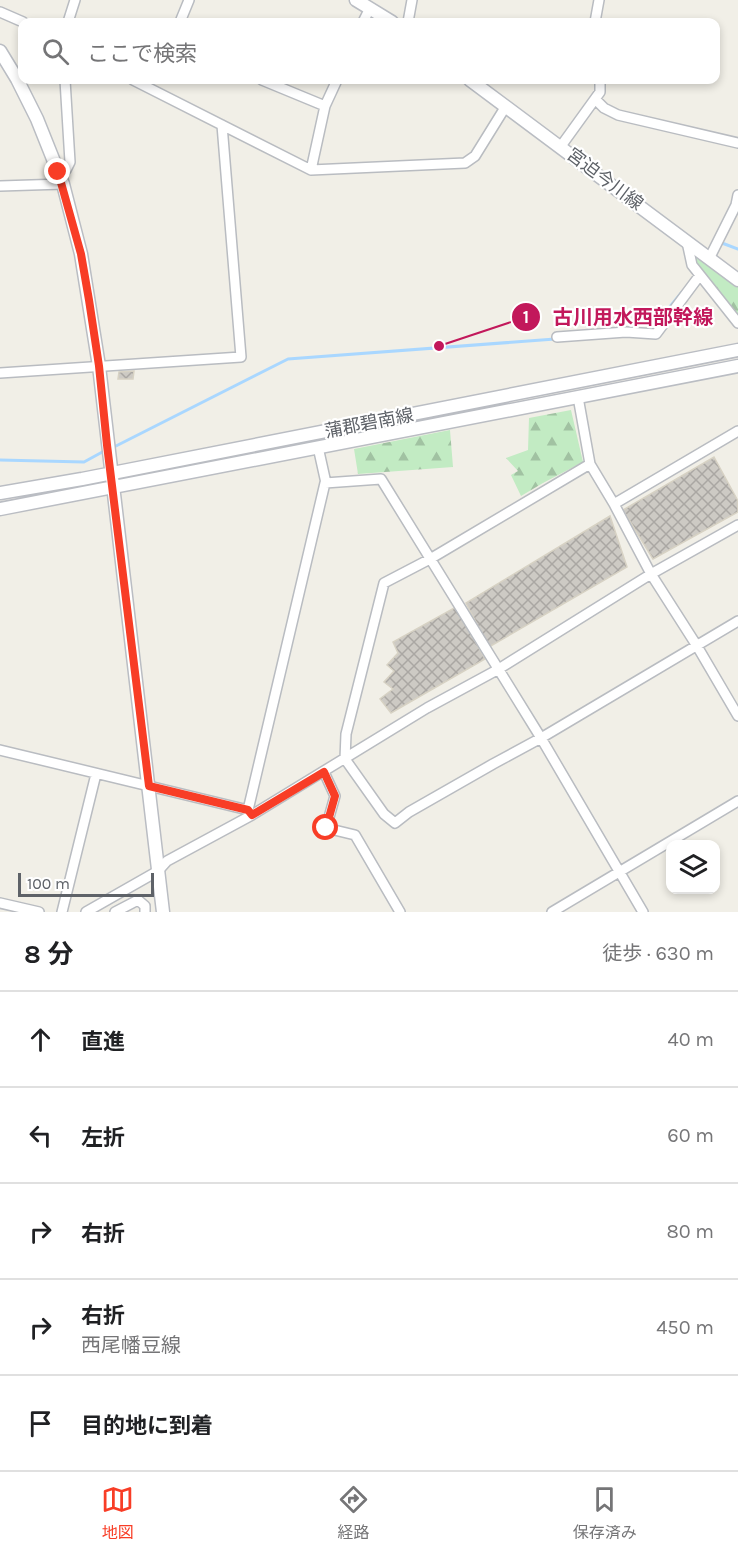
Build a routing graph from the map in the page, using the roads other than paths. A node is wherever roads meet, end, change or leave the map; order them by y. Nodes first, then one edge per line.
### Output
1 (75, 0) edge
2 (189, 0) edge
3 (356, 0) edge
4 (412, 0) edge
5 (599, 0) edge
6 (370, 8) junction
7 (0, 12) edge
8 (69, 18) edge
9 (182, 18) edge
10 (365, 18) edge
11 (386, 18) edge
12 (409, 18) edge
13 (595, 18) edge
14 (18, 20) edge
15 (0, 51) edge
16 (18, 81) edge
17 (19, 84) edge
18 (65, 84) edge
19 (152, 84) edge
20 (272, 84) edge
21 (335, 84) edge
22 (476, 84) edge
23 (600, 84) edge
24 (596, 99) junction
25 (325, 106) junction
26 (506, 106) junction
27 (222, 125) junction
28 (738, 143) edge
29 (561, 146) junction
30 (311, 170) junction
31 (60, 178) junction
32 (0, 186) edge
33 (738, 195) edge
34 (687, 242) junction
35 (709, 259) junction
36 (700, 275) junction
37 (738, 280) edge
38 (738, 323) edge
39 (557, 337) dead end
40 (738, 350) edge
41 (99, 366) junction
42 (738, 366) edge
43 (0, 373) edge
44 (578, 397) junction
45 (738, 431) edge
46 (318, 447) junction
47 (590, 464) junction
48 (110, 468) junction
49 (326, 483) junction
50 (113, 488) junction
51 (0, 493) edge
52 (615, 504) junction
53 (0, 509) edge
54 (738, 525) edge
55 (430, 560) junction
56 (651, 574) junction
57 (738, 621) edge
58 (697, 646) junction
59 (497, 669) junction
60 (738, 716) edge
61 (541, 738) junction
62 (0, 750) edge
63 (345, 759) junction
64 (324, 772) junction
65 (96, 774) junction
66 (149, 786) junction
67 (738, 801) edge
68 (250, 813) junction
69 (158, 871) junction
70 (619, 872) junction
71 (0, 903) edge
72 (39, 912) edge
73 (62, 912) edge
74 (86, 912) edge
75 (115, 912) edge
76 (145, 912) edge
77 (163, 912) edge
78 (400, 912) edge
79 (552, 912) edge
80 (643, 912) edge

1 - 8 street
2 - 9 street
3 - 6 main road
4 - 12 street
5 - 13 street
6 - 10 street
6 - 11 main road
7 - 14 street
15 - 16 main road
17 - 31 main road
18 - 31 street
19 - 27 street
20 - 25 street
21 - 25 street
22 - 26 main road, 宮迫今川線
23 - 24 street
24 - 28 street
24 - 29 street
25 - 30 street
26 - 29 main road, 宮迫今川線
26 - 30 street
27 - 30 street
27 - 41 street
29 - 34 main road, 宮迫今川線
31 - 32 street
31 - 41 main road
33 - 35 street
34 - 35 main road, 宮迫今川線
34 - 36 street
35 - 37 main road, 宮迫今川線
36 - 38 street
36 - 39 street
40 - 48 main road, 蒲郡碧南線
41 - 43 street
41 - 48 main road
42 - 44 main road, 蒲郡碧南線
44 - 46 main road, 蒲郡碧南線
44 - 47 street
45 - 52 street
46 - 49 street
46 - 50 main road, 蒲郡碧南線
47 - 52 street
47 - 55 street
48 - 50 main road
48 - 51 main road, 蒲郡碧南線
49 - 55 street
49 - 68 street
50 - 53 main road, 蒲郡碧南線
50 - 66 main road
52 - 56 street
54 - 56 street
55 - 59 street
55 - 63 street
56 - 58 street
56 - 59 street
57 - 58 street
58 - 60 street
58 - 61 street
59 - 61 street
59 - 63 street
61 - 63 street
61 - 70 street
62 - 65 street
63 - 64 street
64 - 68 street
64 - 78 street
65 - 66 street
65 - 73 street
66 - 68 street
66 - 69 main road
67 - 70 street
68 - 69 street
69 - 74 street
69 - 77 main road
70 - 79 street
70 - 80 street
71 - 72 street
75 - 76 street

